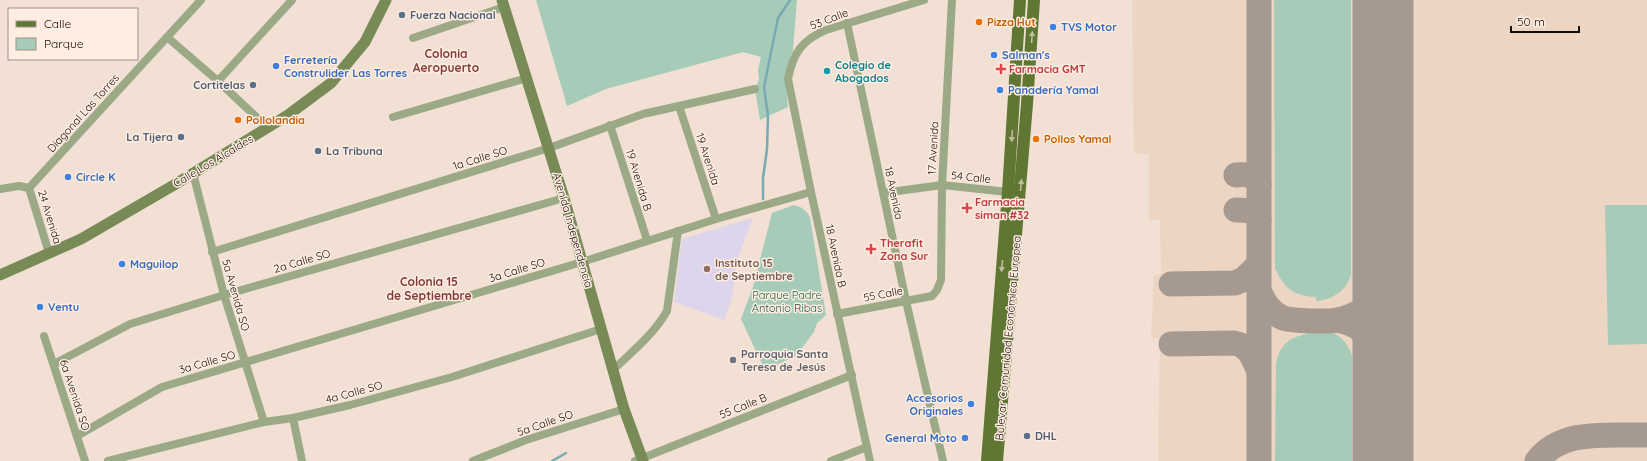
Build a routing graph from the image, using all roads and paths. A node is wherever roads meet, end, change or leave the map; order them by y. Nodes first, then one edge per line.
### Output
1 (201, 0) edge
2 (292, 0) edge
3 (386, 0) edge
4 (924, 0) edge
5 (952, 0) edge
6 (1020, 0) edge
7 (1034, 0) edge
8 (503, 4) edge
9 (847, 23) junction
10 (167, 36) junction
11 (413, 38) dead end
12 (795, 56) joint
13 (527, 78) junction
14 (218, 81) junction
15 (754, 89) dead end
16 (679, 106) junction
17 (393, 117) dead end
18 (610, 125) junction
19 (268, 128) junction
20 (549, 148) junction
21 (193, 173) junction
22 (942, 185) junction
23 (0, 188) edge
24 (29, 188) junction
25 (811, 192) junction
26 (883, 192) junction
27 (1008, 192) junction
28 (564, 198) junction
29 (716, 219) junction
30 (678, 231) junction
31 (647, 240) junction
32 (212, 252) junction
33 (49, 253) junction
34 (582, 262) junction
35 (0, 276) edge
36 (224, 295) junction
37 (932, 296) joint
38 (906, 301) junction
39 (837, 314) junction
40 (601, 329) junction
41 (44, 336) dead end
42 (245, 362) junction
43 (54, 364) junction
44 (613, 370) junction
45 (852, 375) junction
46 (624, 409) junction
47 (293, 418) junction
48 (264, 422) junction
49 (77, 436) junction
50 (867, 447) junction
51 (490, 458) edge
52 (640, 460) edge
53 (85, 461) edge
54 (108, 461) edge
55 (302, 461) edge
56 (473, 461) edge
57 (831, 461) edge
58 (870, 461) edge
59 (942, 461) edge
60 (987, 461) edge
61 (997, 461) edge

1 - 10 street, Diagonal Las Torres
2 - 14 street
3 - 19 main road, Calle Los Alcaldes
4 - 9 street, 53 Calle
5 - 22 street, 17 Avenida
6 -> 27 main road, Bulevar Comunidad Económica Europea
61 -> 7 main road, Bulevar Comunidad Económica Europea
8 - 11 street
8 - 13 main road, Avenida Independencia
9 - 12 street, 53 Calle
9 - 26 street, 18 Avenida
10 - 14 street
10 - 24 street, Diagonal Las Torres
12 - 25 street, 18 Avenida B
13 - 17 street
13 - 20 main road, Avenida Independencia
14 - 19 street
15 - 16 street, 1a Calle SO
16 - 18 street, 1a Calle SO
16 - 29 street, 19 Avenida
18 - 20 street, 1a Calle SO
18 - 31 street, 19 Avenida B
19 - 21 main road, Calle Los Alcaldes
20 - 28 main road, Avenida Independencia
20 - 32 street, 1a Calle SO
21 - 32 street, 5a Avenida SO
21 - 33 main road, Calle Los Alcaldes
22 - 26 street, 54 Calle
22 - 27 street, 54 Calle
22 - 37 street, 17 Avenida
23 - 24 street
24 - 33 street, 24 Avenida
25 - 29 street, 3a Calle SO
25 - 39 street, 18 Avenida B
26 - 38 street, 18 Avenida
27 -> 60 main road, Bulevar Comunidad Económica Europea
28 - 34 main road, Avenida Independencia
28 - 36 street, 2a Calle SO
29 - 30 street, 3a Calle SO
30 - 31 street, 3a Calle SO
30 - 44 street
31 - 34 street, 3a Calle SO
32 - 36 street, 5a Avenida SO
33 - 35 main road, Calle Los Alcaldes
34 - 40 main road, Avenida Independencia
34 - 42 street, 3a Calle SO
36 - 42 street, 5a Avenida SO
36 - 43 street, 2a Calle SO
37 - 38 street, 55 Calle
38 - 39 street, 55 Calle
38 - 59 street, 18 Avenida
39 - 45 street, 18 Avenida B
40 - 44 main road, Avenida Independencia
40 - 47 street, 4a Calle SO
41 - 43 street, 6a Avenida SO
42 - 48 street, 5a Avenida SO
42 - 49 street, 3a Calle SO
43 - 49 street, 6a Avenida SO
44 - 46 main road, Avenida Independencia
45 - 50 street, 18 Avenida B
45 - 52 street, 55 Calle B
46 - 51 street, 5a Calle SO
46 - 52 main road, Avenida Independencia
47 - 48 street, 4a Calle SO
47 - 55 street
48 - 54 street, 4a Calle SO
49 - 53 street, 6a Avenida SO
50 - 57 street
50 - 58 street, 18 Avenida B
51 - 56 street, 5a Calle SO

